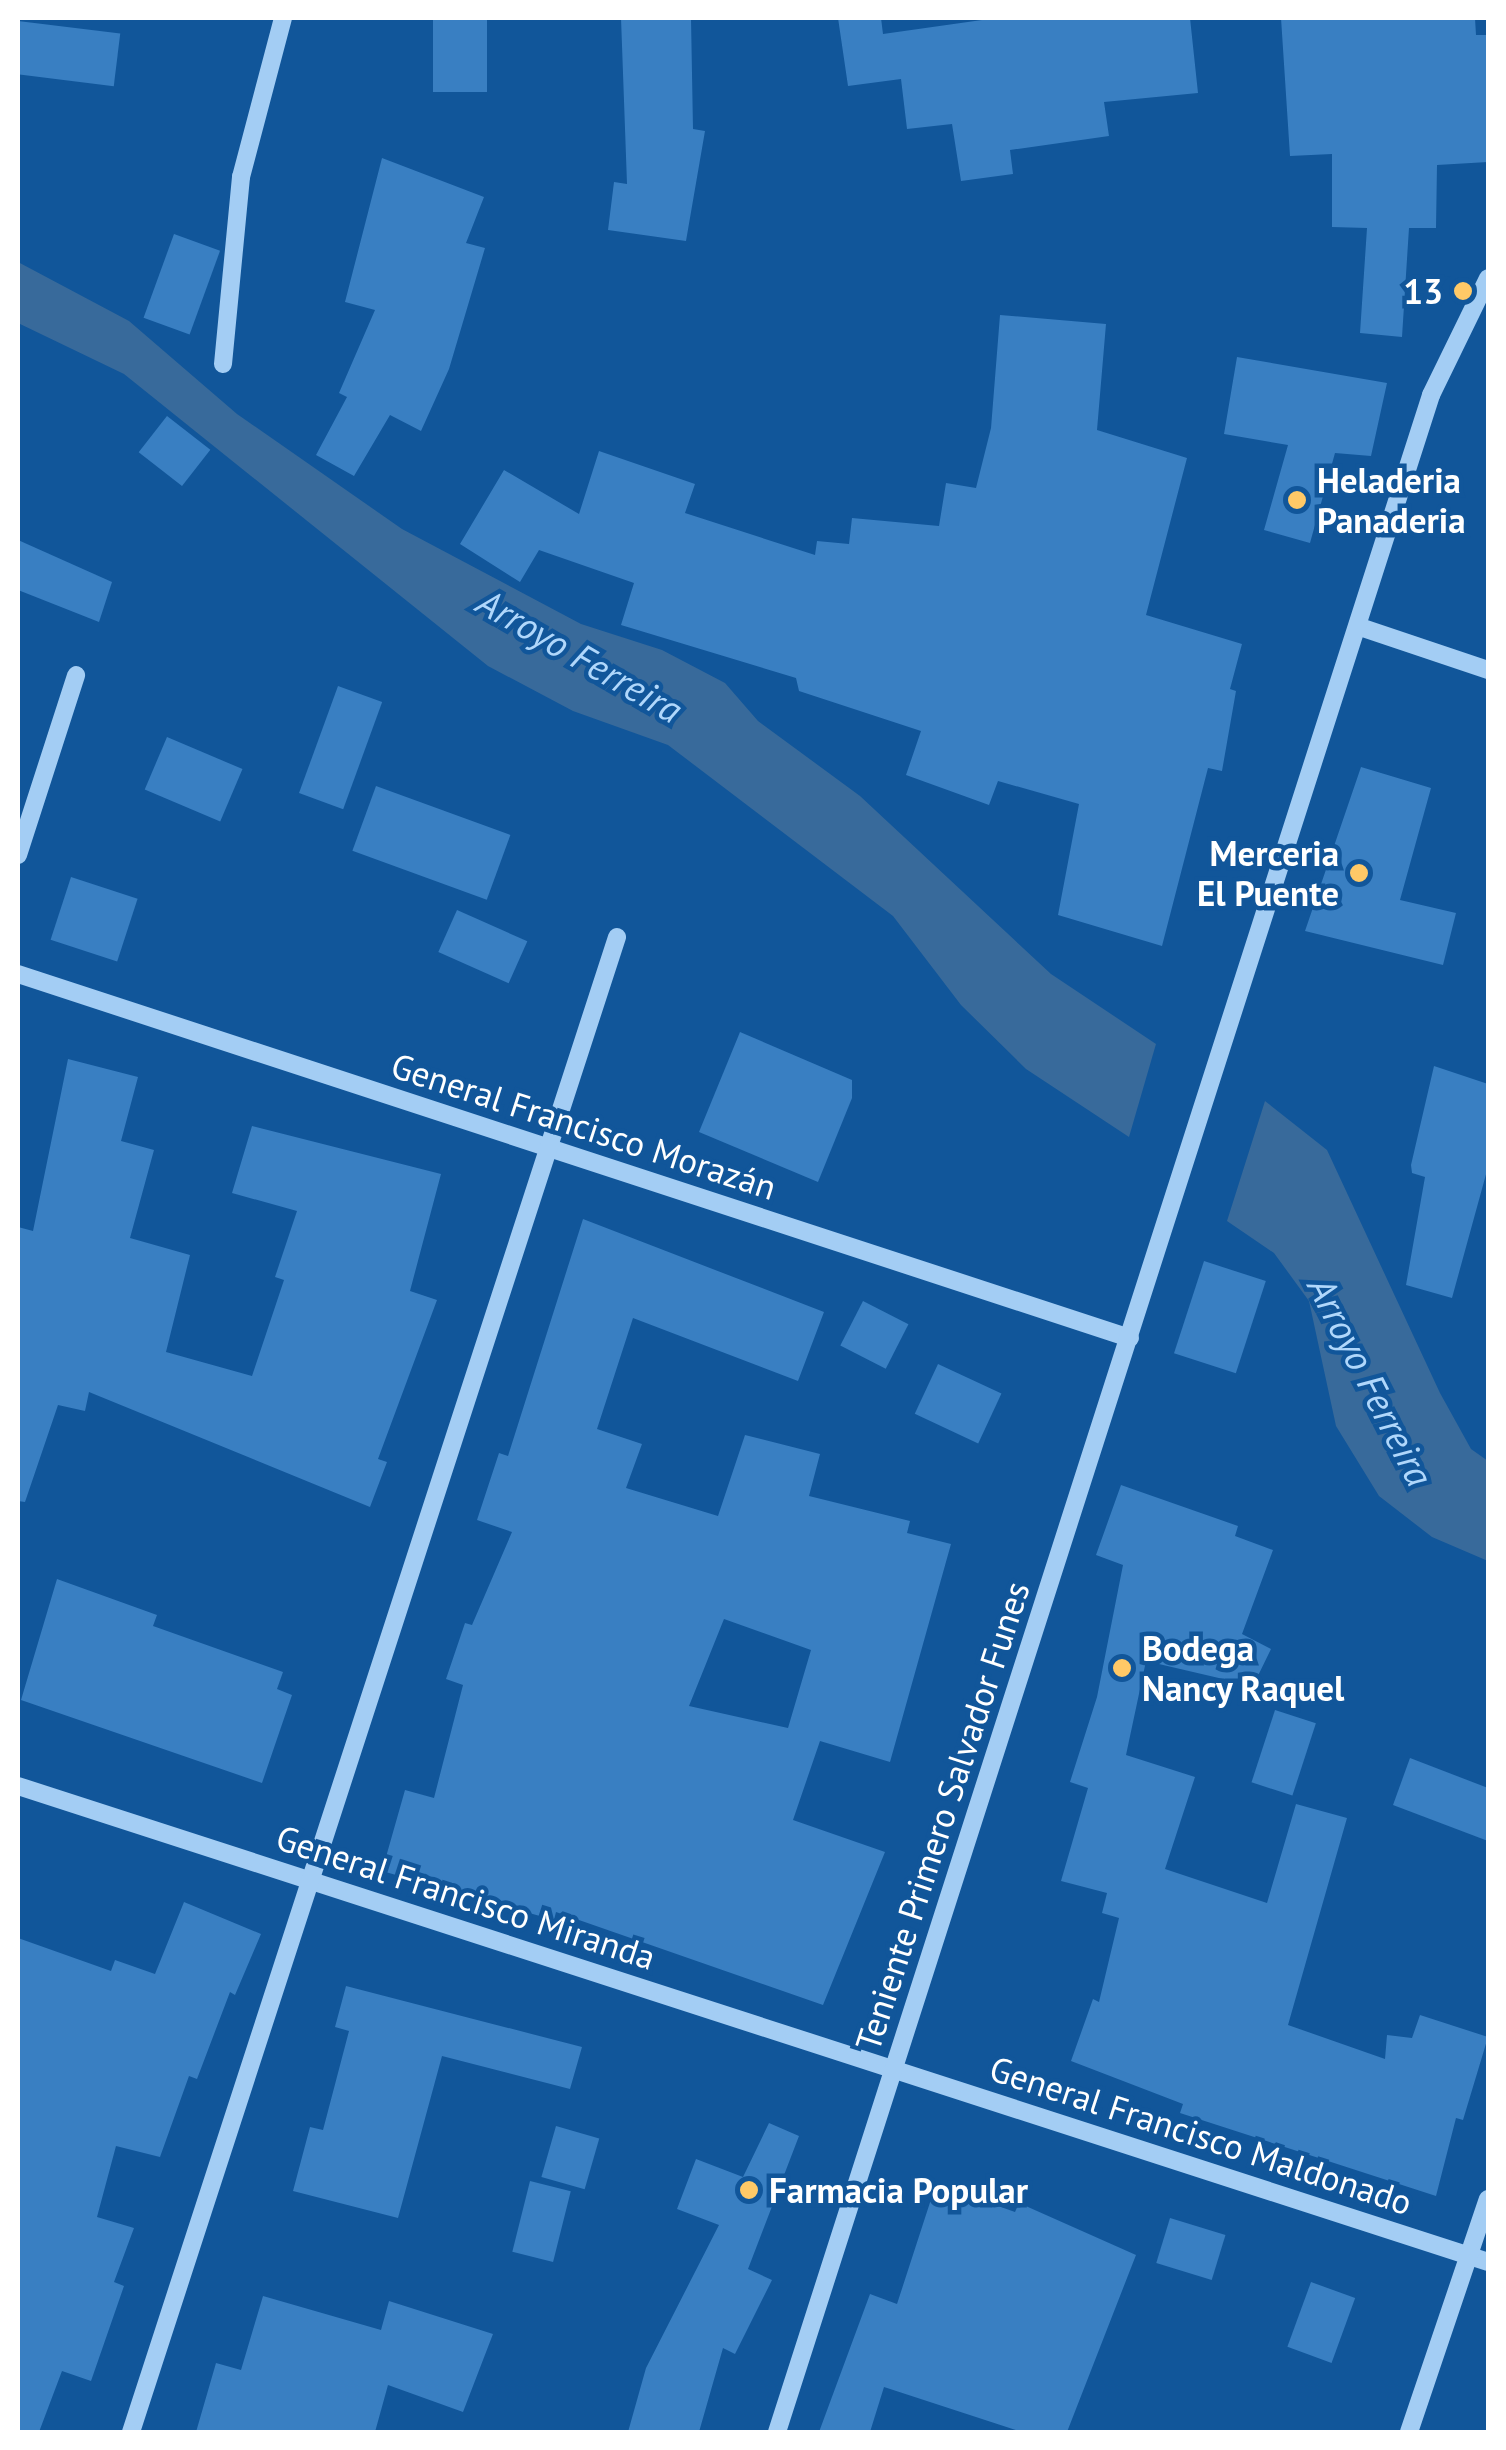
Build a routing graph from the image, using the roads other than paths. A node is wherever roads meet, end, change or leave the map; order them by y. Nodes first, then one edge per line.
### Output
1 (283, 18) edge
2 (1488, 278) edge
3 (223, 364) dead end
4 (1360, 627) junction
5 (1488, 670) edge
6 (76, 675) dead end
7 (18, 855) edge
8 (617, 937) dead end
9 (18, 974) edge
10 (548, 1148) junction
11 (1130, 1338) junction
12 (18, 1786) edge
13 (310, 1881) junction
14 (894, 2070) junction
15 (1488, 2199) edge
16 (1470, 2256) junction
17 (1488, 2262) edge
18 (132, 2432) edge
19 (777, 2432) edge
20 (1409, 2432) edge

1 - 3 street
2 - 4 street, Teniente Primero Salvador Funes
4 - 5 street
4 - 11 street, Teniente Primero Salvador Funes
6 - 7 street
8 - 10 street
9 - 10 street, General Francisco Morazán
10 - 11 street, General Francisco Morazán
10 - 13 street
11 - 14 street, Teniente Primero Salvador Funes
12 - 13 street, General Francisco Miranda
13 - 14 street, General Francisco Miranda
13 - 18 street
14 - 16 street, General Francisco Maldonado
14 - 19 street, Teniente Primero Salvador Funes
15 - 16 street
16 - 17 street, General Francisco Maldonado
16 - 20 street

